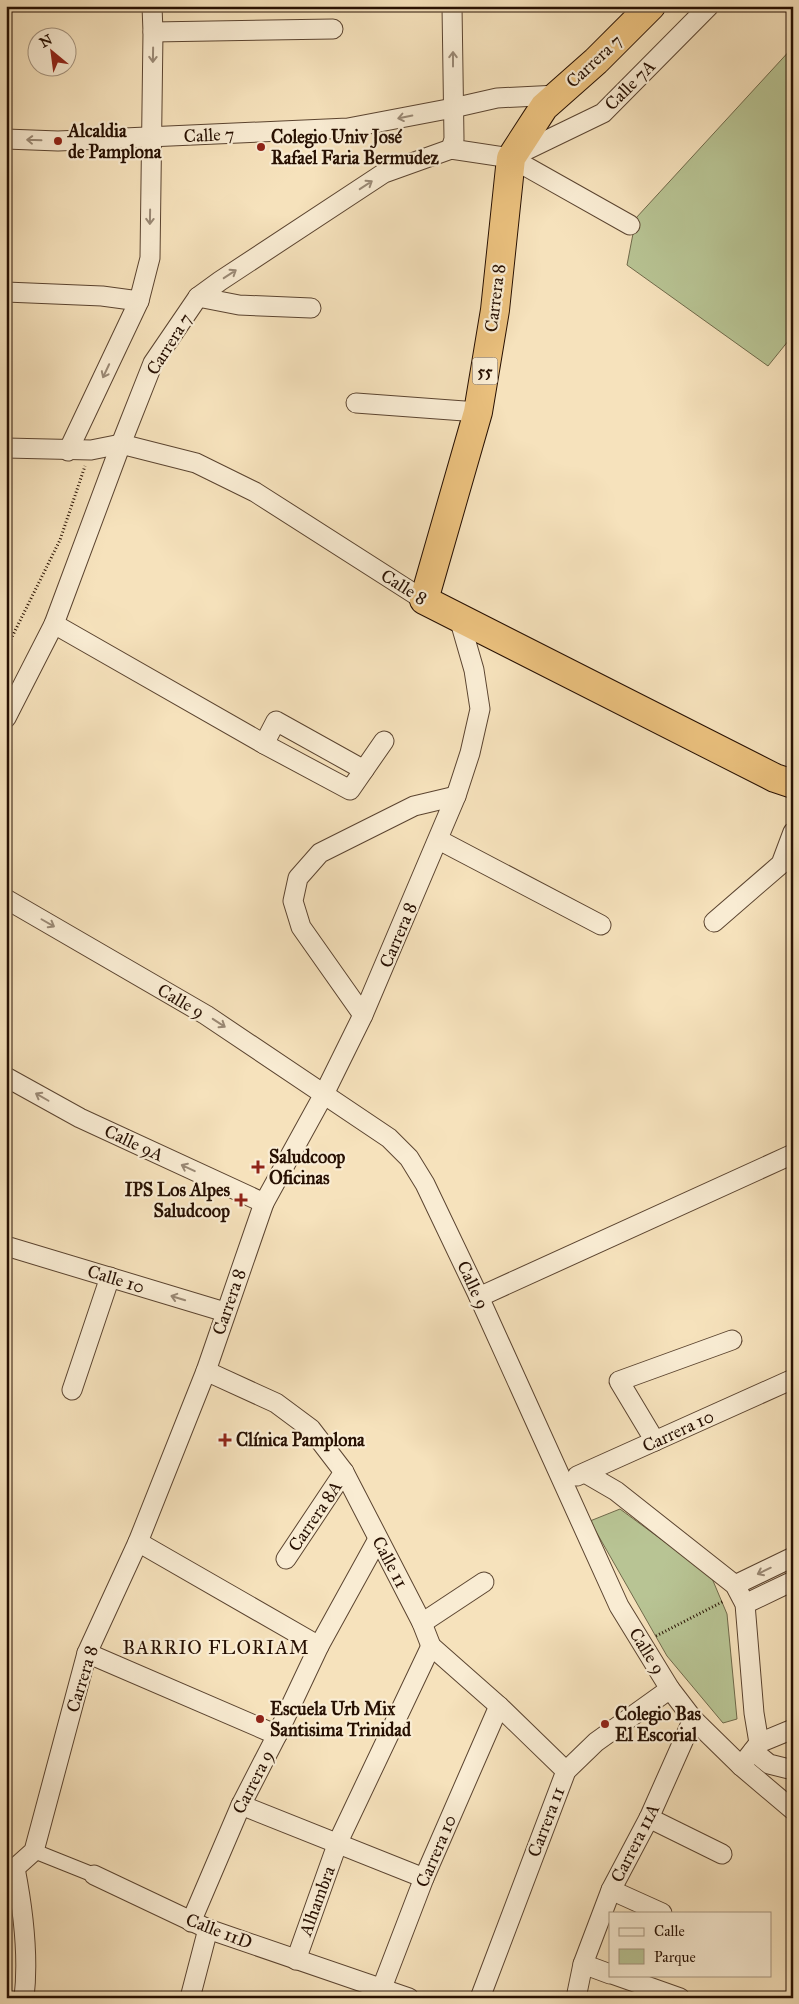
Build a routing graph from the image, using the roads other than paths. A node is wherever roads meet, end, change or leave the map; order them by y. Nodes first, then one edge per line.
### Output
1 (152, 6) edge
2 (452, 6) edge
3 (651, 6) edge
4 (709, 6) edge
5 (333, 29) dead end
6 (153, 32) junction
7 (551, 101) junction
8 (453, 130) junction
9 (151, 137) junction
10 (6, 139) edge
11 (517, 148) junction
12 (630, 225) dead end
13 (6, 292) edge
14 (198, 297) junction
15 (139, 301) junction
16 (311, 308) dead end
17 (356, 403) dead end
18 (478, 412) junction
19 (6, 448) edge
20 (104, 448) junction
21 (68, 451) junction
22 (424, 600) junction
23 (459, 618) junction
24 (54, 624) junction
25 (6, 718) edge
26 (384, 741) dead end
27 (264, 744) junction
28 (364, 770) junction
29 (793, 784) edge
30 (456, 796) junction
31 (793, 832) edge
32 (439, 840) junction
33 (6, 899) edge
34 (714, 922) dead end
35 (601, 925) dead end
36 (363, 1015) junction
37 (6, 1077) edge
38 (324, 1094) junction
39 (793, 1154) edge
40 (264, 1203) junction
41 (6, 1246) edge
42 (110, 1277) junction
43 (479, 1297) junction
44 (225, 1312) junction
45 (732, 1340) dead end
46 (206, 1371) junction
47 (793, 1378) edge
48 (72, 1390) dead end
49 (655, 1441) junction
50 (344, 1472) junction
51 (585, 1473) junction
52 (561, 1480) junction
53 (378, 1539) junction
54 (138, 1542) junction
55 (793, 1558) edge
56 (286, 1559) dead end
57 (793, 1581) edge
58 (484, 1582) dead end
59 (740, 1594) junction
60 (422, 1623) junction
61 (319, 1646) junction
62 (431, 1646) junction
63 (87, 1653) junction
64 (670, 1688) junction
65 (499, 1706) junction
66 (694, 1719) junction
67 (793, 1728) edge
68 (277, 1735) junction
69 (751, 1753) junction
70 (566, 1770) junction
71 (793, 1770) edge
72 (241, 1805) junction
73 (793, 1810) edge
74 (649, 1818) junction
75 (338, 1842) junction
76 (34, 1851) junction
77 (722, 1854) dead end
78 (11, 1866) edge
79 (94, 1875) joint
80 (424, 1878) junction
81 (611, 1890) junction
82 (660, 1912) edge
83 (200, 1926) junction
84 (296, 1960) junction
85 (583, 1964) junction
86 (609, 1974) edge
87 (618, 1976) edge
88 (380, 1993) edge
89 (24, 1998) edge
90 (190, 1998) edge
91 (410, 1998) edge
92 (480, 1998) edge
93 (576, 1998) edge
94 (680, 1998) edge

1 - 6 street
8 -> 2 street
3 - 7 highway, Carrera 7 / 55
4 - 11 street, Calle 7A
5 - 6 street
6 -> 9 street
7 - 8 street, Calle 7
7 - 11 highway, Carrera 8 / 55
8 -> 9 street, Calle 7
8 - 11 street, Carrera 7
14 -> 8 street, Carrera 7
9 -> 10 street, Calle 7
9 -> 15 street
11 - 12 street, Carrera 7
11 - 18 highway, Carrera 8 / 55
13 - 15 street
14 - 16 street
14 - 20 street, Carrera 7
15 -> 21 street
17 - 18 street
18 - 22 highway, Carrera 8 / 55
19 - 21 street, Calle 8
20 - 21 street, Calle 8
20 - 22 street, Calle 8
20 - 24 street, Carrera 7
22 - 23 highway, Calle 8
23 - 29 highway, Calle 8
23 - 30 street, Carrera 8
24 - 25 street, Carrera 7
24 - 27 street
26 - 28 street
27 - 28 street
27 - 28 street
30 - 32 street, Carrera 8
30 - 36 street
31 - 34 street
32 - 35 street
32 - 36 street, Carrera 8
33 -> 38 street, Calle 9
36 - 38 street, Carrera 8
40 -> 37 street, Calle 9A
38 - 40 street, Carrera 8
38 - 43 street, Calle 9
39 - 43 street
40 - 44 street, Carrera 8
41 - 42 street, Calle 10
44 -> 42 street, Calle 10
42 - 48 street
43 - 52 street, Calle 9
44 - 46 street, Carrera 8
45 - 49 street
46 - 50 street, Calle 11
46 - 54 street, Carrera 8
47 - 49 street, Carrera 10
49 - 51 street, Carrera 10
50 - 53 street, Calle 11
50 - 56 street, Carrera 8A
51 - 52 street, Carrera 10
51 - 59 street
52 - 64 street, Calle 9
53 - 60 street, Calle 11
53 - 61 street, Carrera 9
54 - 61 street
54 - 63 street, Carrera 8
55 -> 59 street
57 - 59 street
58 - 60 street
59 - 69 street
60 - 62 street, Calle 11
61 - 68 street, Carrera 9
62 - 65 street, Calle 11
62 - 75 street, Alhambra
63 - 68 street
63 - 76 street, Carrera 8
64 - 66 street, Calle 9
64 - 70 street, Carrera 11
65 - 70 street, Calle 11
65 - 80 street, Carrera 10
66 - 69 street, Calle 9
66 - 74 street, Carrera 11A
67 - 69 street
68 - 72 street, Carrera 9
69 - 71 street
69 - 73 street, Calle 9
70 - 92 street, Carrera 11
72 - 75 street
72 - 83 street, Carrera 9
74 - 77 street
74 - 81 street, Carrera 11A
75 - 80 street
75 - 84 street, Alhambra
76 - 78 street
76 - 79 street, Calle 11D
78 - 89 street
79 - 83 street, Calle 11D
80 - 88 street, Carrera 10
81 - 82 street
81 - 85 street, Carrera 11A
83 - 84 street, Calle 11D
83 - 90 street, Carrera 9
84 - 88 street, Calle 11D
85 - 86 street
85 - 93 street, Carrera 11A
87 - 94 street
88 - 91 street, Calle 11D

